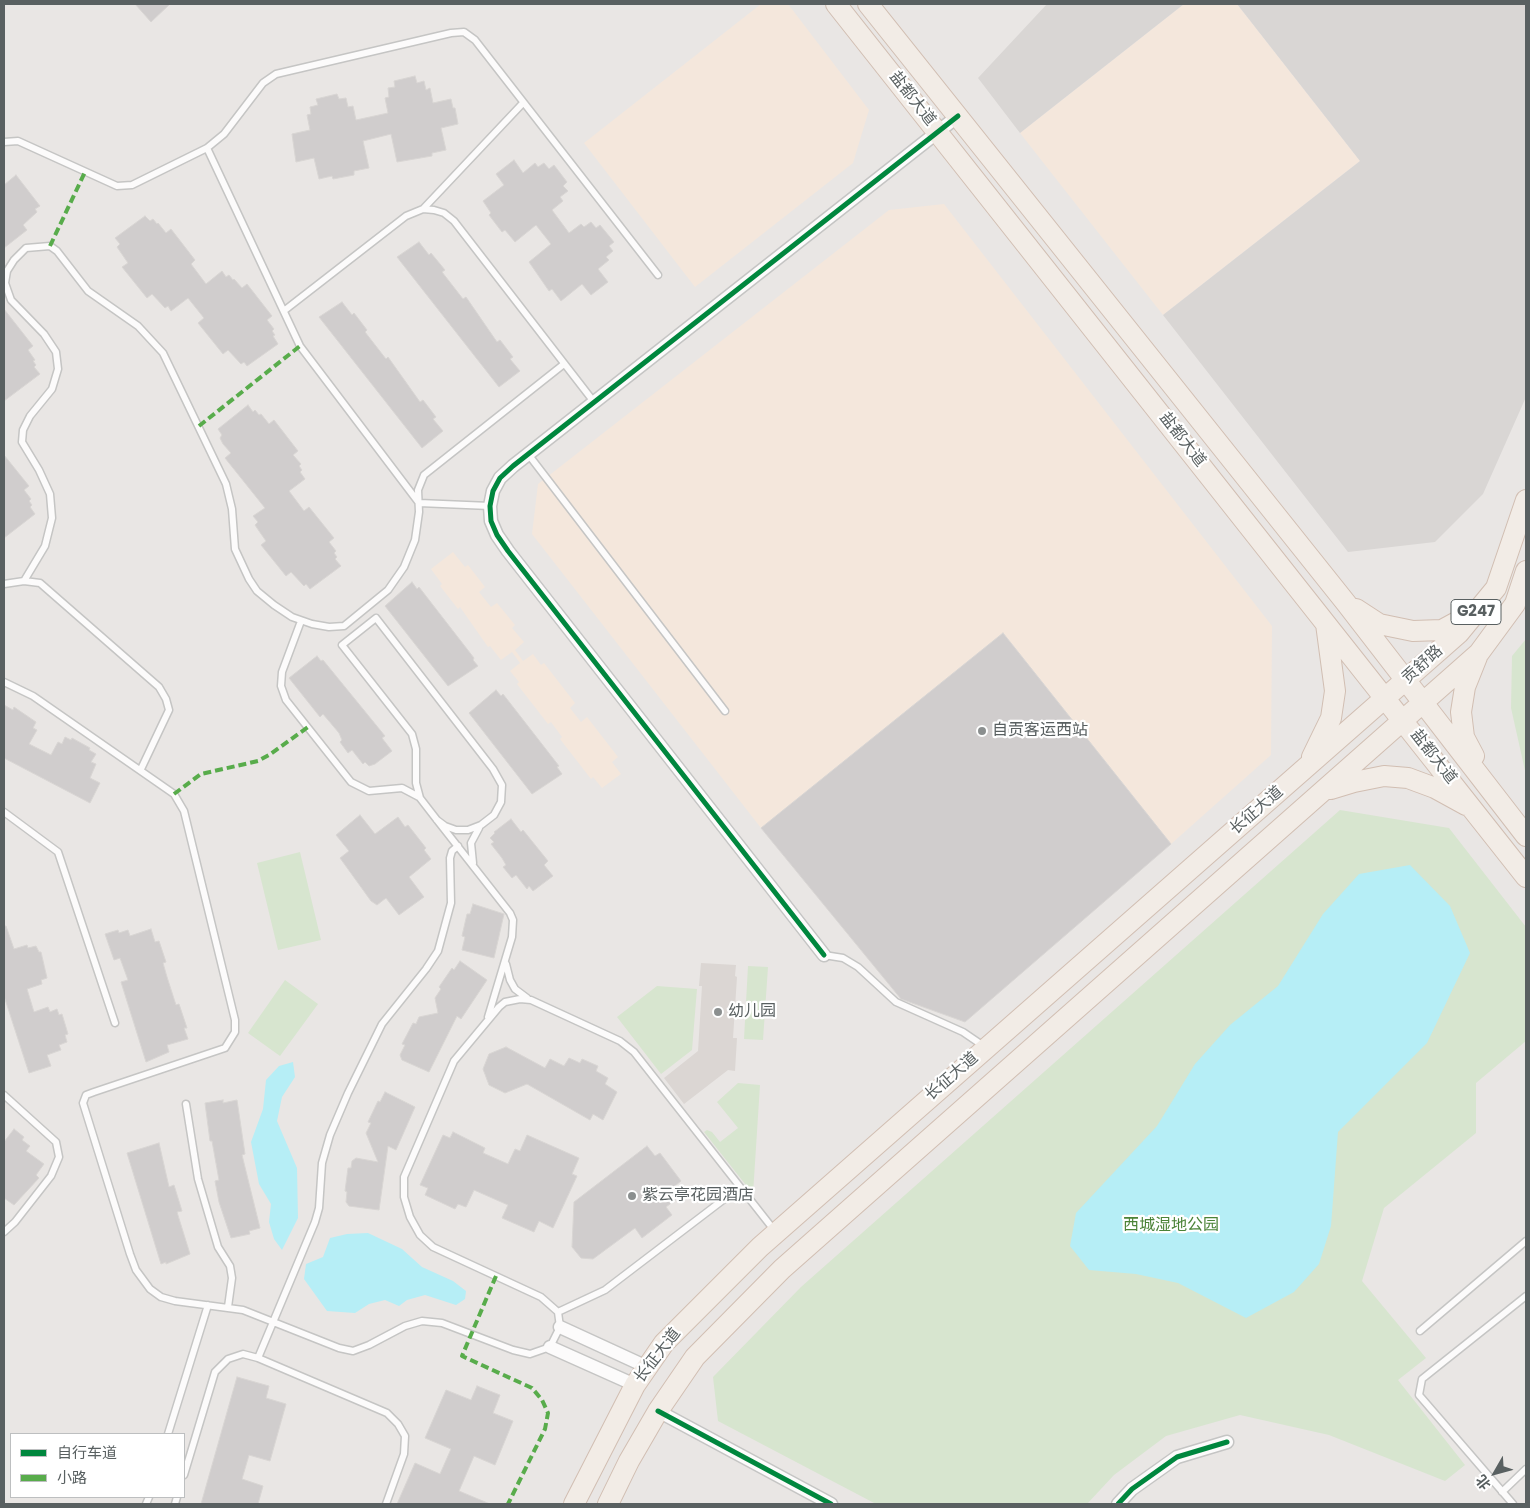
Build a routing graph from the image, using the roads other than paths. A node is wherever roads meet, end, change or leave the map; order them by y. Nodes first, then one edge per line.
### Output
1 (836, 4) edge
2 (868, 4) edge
3 (523, 103) junction
4 (958, 116) junction
5 (938, 132) junction
6 (4, 142) edge
7 (207, 148) junction
8 (423, 209) junction
9 (658, 275) dead end
10 (285, 310) junction
11 (564, 364) junction
12 (594, 402) junction
13 (528, 454) junction
14 (424, 476) junction
15 (402, 479) junction
16 (1526, 500) edge
17 (419, 503) junction
18 (490, 506) junction
19 (1526, 571) edge
20 (24, 582) junction
21 (4, 584) edge
22 (1346, 603) junction
23 (368, 608) junction
24 (1477, 611) junction
25 (376, 618) junction
26 (302, 620) junction
27 (1326, 622) junction
28 (1478, 654) junction
29 (1406, 680) junction
30 (4, 682) edge
31 (1386, 698) junction
32 (1424, 702) junction
33 (725, 711) dead end
34 (1404, 720) junction
35 (141, 769) junction
36 (1302, 772) junction
37 (1492, 791) junction
38 (1322, 792) junction
39 (420, 798) junction
40 (1473, 809) junction
41 (4, 812) edge
42 (437, 820) junction
43 (481, 825) junction
44 (1526, 836) edge
45 (458, 846) junction
46 (476, 868) junction
47 (1526, 877) edge
48 (824, 954) joint
49 (506, 959) junction
50 (531, 1000) junction
51 (486, 1022) junction
52 (115, 1023) dead end
53 (986, 1047) junction
54 (4, 1094) edge
55 (186, 1104) dead end
56 (740, 1187) junction
57 (4, 1232) edge
58 (776, 1233) junction
59 (1526, 1241) edge
60 (1526, 1296) edge
61 (208, 1306) junction
62 (228, 1307) junction
63 (558, 1312) junction
64 (272, 1322) junction
65 (560, 1327) junction
66 (1420, 1331) dead end
67 (550, 1347) junction
68 (258, 1358) junction
69 (648, 1366) junction
70 (634, 1385) junction
71 (658, 1411) junction
72 (168, 1433) edge
73 (1227, 1442) dead end
74 (1526, 1469) edge
75 (185, 1472) edge
76 (1502, 1492) junction
77 (386, 1504) edge
78 (574, 1504) edge
79 (608, 1504) edge
80 (831, 1504) edge
81 (1118, 1504) edge
82 (1513, 1504) edge

1 - 5 main road, 盐都大道
2 - 4 main road, 盐都大道
3 - 7 lane
3 - 8 lane
3 - 9 lane
4 - 5 street
4 - 22 main road, 盐都大道
5 - 12 street
5 - 27 main road, 盐都大道
6 - 7 lane
7 - 10 lane
8 - 10 lane
8 - 11 lane
10 - 15 lane
11 - 12 lane
11 - 14 lane
12 - 13 street
13 - 18 street
13 - 33 lane
14 - 15 lane
14 - 17 lane
15 - 17 lane
16 - 24 main road, 贡舒路 / G247
17 - 18 lane
17 - 23 lane
18 - 48 street
19 - 28 main road, 贡舒路 / G247
20 - 21 lane
20 - 26 lane
20 - 35 lane
22 - 24 main road
22 - 29 main road, 盐都大道
23 - 25 lane
23 - 26 lane
24 - 29 main road, 贡舒路 / G247
25 - 39 lane
25 - 43 lane
26 - 39 lane
27 - 31 main road, 盐都大道
27 - 36 main road
28 - 32 main road, 贡舒路 / G247
28 - 37 main road
29 - 31 main road, 贡舒路 / G247
29 - 32 main road, 盐都大道
30 - 35 lane
31 - 34 main road, 盐都大道
31 - 36 main road, 长征大道
32 - 34 main road, 贡舒路 / G247
32 - 37 main road, 盐都大道
34 - 38 main road, 长征大道
34 - 40 main road, 盐都大道
35 - 61 lane
36 - 53 main road, 长征大道
37 - 44 main road, 盐都大道
38 - 40 main road
38 - 71 main road, 长征大道
39 - 42 lane
40 - 47 main road, 盐都大道
41 - 52 lane
42 - 43 lane
42 - 45 lane
43 - 46 lane
45 - 46 lane
45 - 64 lane
46 - 49 lane
48 - 53 lane
49 - 50 lane
49 - 51 lane
50 - 51 lane
50 - 56 lane
51 - 63 lane
53 - 58 main road, 长征大道
54 - 57 lane
55 - 62 lane
56 - 58 lane
56 - 63 lane
58 - 69 main road, 长征大道
59 - 66 lane
60 - 76 lane
61 - 62 lane
61 - 72 lane
62 - 64 lane
63 - 65 lane
64 - 67 lane
64 - 68 lane
65 - 67 lane
65 - 69 street
67 - 70 street
68 - 75 lane
68 - 77 lane
69 - 70 main road, 长征大道
70 - 78 main road, 长征大道
71 - 79 main road, 长征大道
71 - 80 street
73 - 81 street
74 - 76 lane
76 - 82 lane

